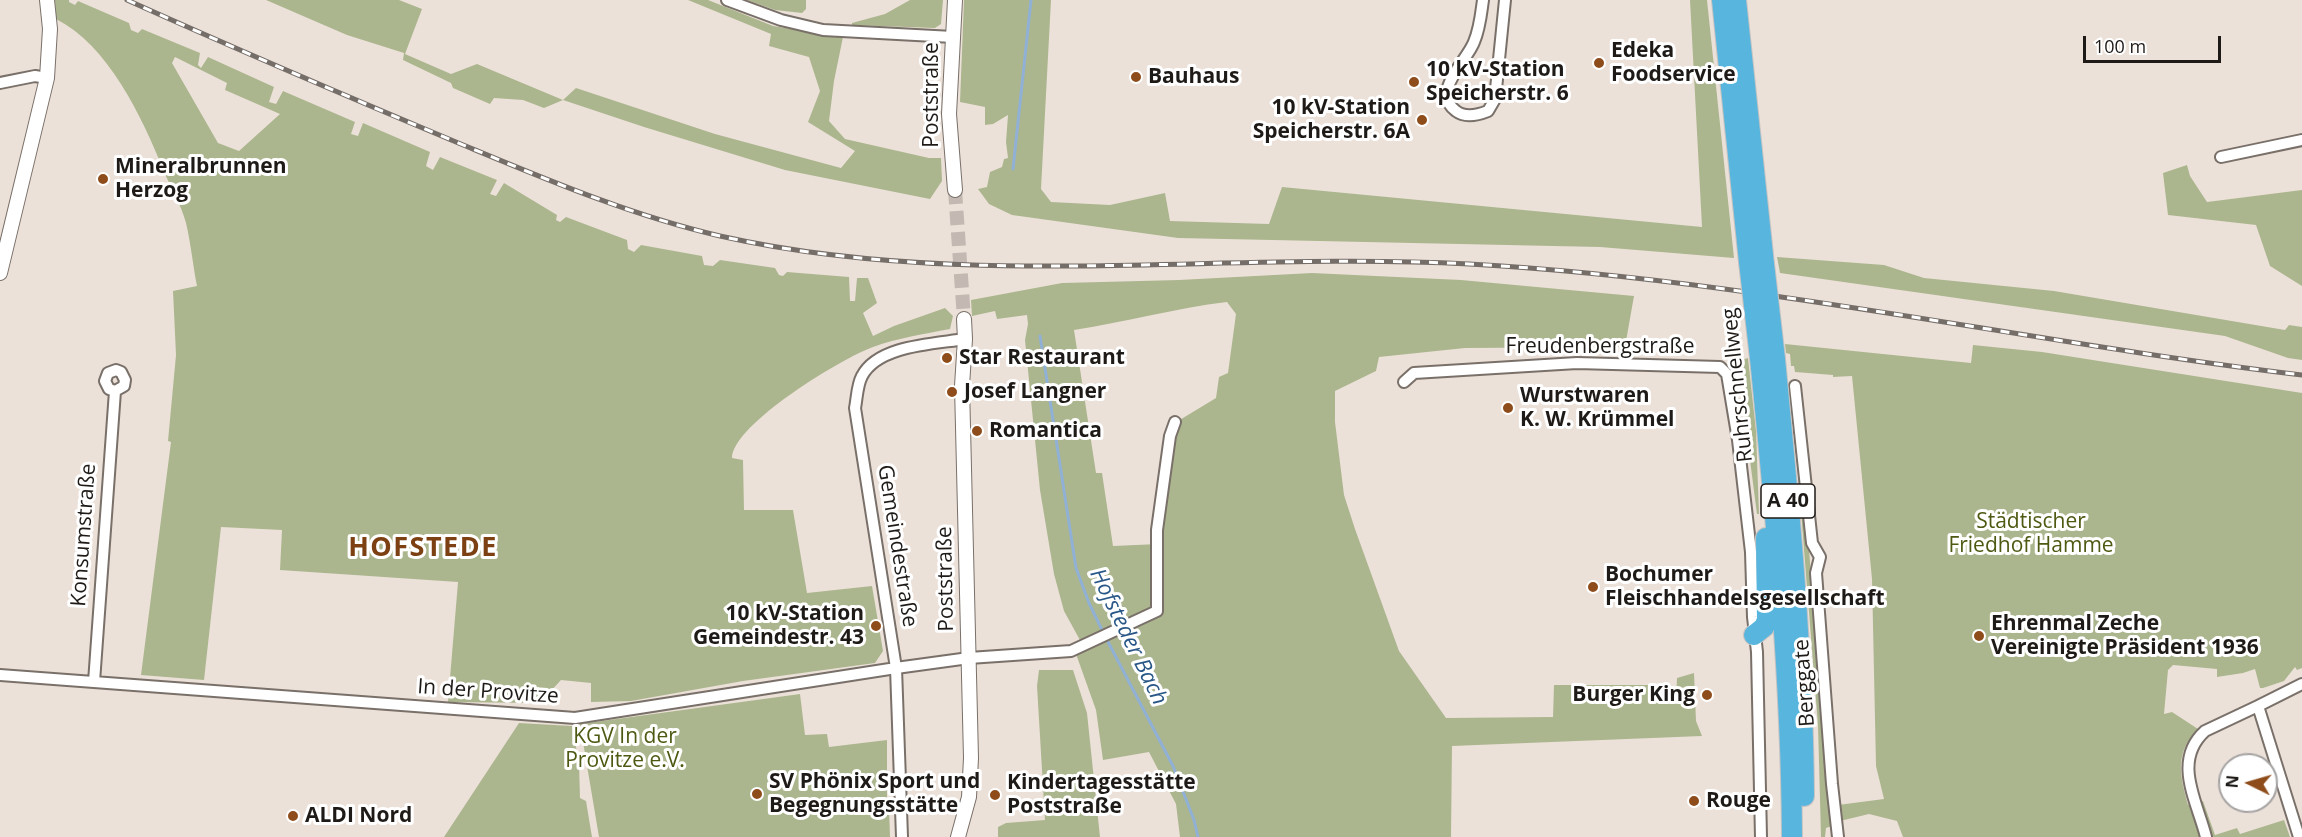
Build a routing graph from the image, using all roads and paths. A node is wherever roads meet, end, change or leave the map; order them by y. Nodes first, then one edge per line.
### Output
1 (47, 0) edge
2 (727, 0) edge
3 (955, 0) edge
4 (1483, 0) edge
5 (1505, 0) edge
6 (1722, 0) edge
7 (1736, 0) edge
8 (953, 37) junction
9 (46, 78) junction
10 (0, 83) edge
11 (2302, 140) edge
12 (2222, 157) dead end
13 (955, 190) tunnel mouth
14 (1756, 263) junction
15 (0, 273) edge
16 (964, 319) tunnel mouth
17 (965, 339) junction
18 (1767, 358) junction
19 (1404, 382) dead end
20 (1795, 386) dead end
21 (115, 391) dead end
22 (1765, 406) junction
23 (1175, 422) dead end
24 (1754, 635) junction
25 (969, 658) junction
26 (896, 668) junction
27 (0, 675) edge
28 (94, 682) junction
29 (2302, 684) edge
30 (2258, 706) junction
31 (902, 837) edge
32 (958, 837) edge
33 (1761, 837) edge
34 (1792, 837) edge
35 (1804, 837) edge
36 (1838, 837) edge
37 (2206, 837) edge
38 (2300, 837) edge

1 - 9 street
2 - 8 street
3 - 8 street, Poststraße
4 - 5 street
6 - 14 highway, Ruhrschnellweg / A 40
7 - 14 highway, Ruhrschnellweg / A 40
8 - 13 street, Poststraße
9 - 10 street
9 - 15 street
11 - 12 street
14 - 18 highway, Ruhrschnellweg / A 40, bridge
16 - 17 street, Poststraße
17 - 25 street, Poststraße
17 - 26 street, Gemeindestraße
18 - 22 highway, Ruhrschnellweg / A 40
18 - 35 highway, Ruhrschnellweg / A 40
19 - 24 street, Freudenbergstraße
20 - 36 street, Berggate
21 - 28 street, Konsumstraße
22 - 24 highway
22 - 34 highway, Ruhrschnellweg / A 40
23 - 25 street, In der Provitze
24 - 33 street, Freudenbergstraße
25 - 26 street, In der Provitze
25 - 32 street, Poststraße
26 - 28 street, In der Provitze
26 - 31 street, Gemeindestraße
27 - 28 street, In der Provitze
29 - 30 street
30 - 37 street
30 - 38 street

